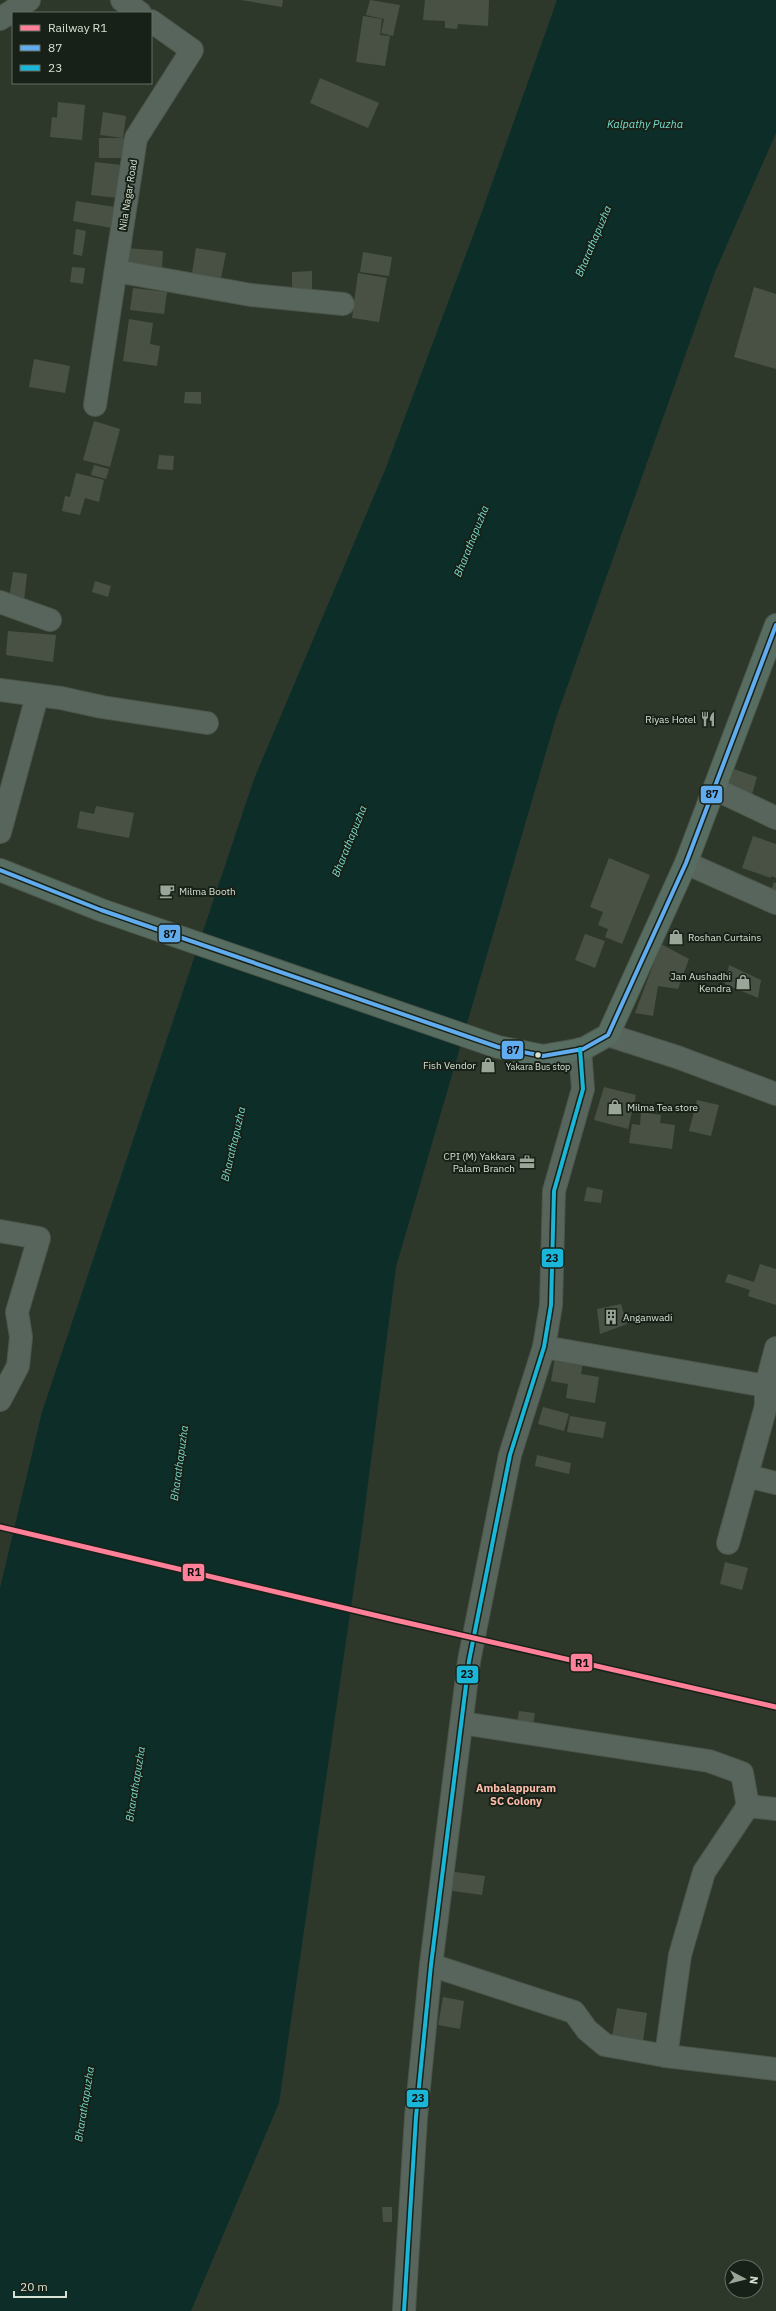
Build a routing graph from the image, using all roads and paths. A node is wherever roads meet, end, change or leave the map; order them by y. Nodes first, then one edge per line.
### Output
1 (29, 0) edge
2 (122, 0) edge
3 (139, 12) edge
4 (0, 19) edge
5 (152, 22) edge
6 (116, 271) junction
7 (342, 304) dead end
8 (95, 405) dead end
9 (0, 602) edge
10 (50, 620) dead end
11 (776, 625) edge
12 (0, 690) edge
13 (37, 696) junction
14 (207, 723) dead end
15 (715, 789) junction
16 (776, 818) edge
17 (0, 832) edge
18 (686, 863) junction
19 (0, 870) edge
20 (776, 902) edge
21 (608, 1035) junction
22 (580, 1049) junction
23 (776, 1094) edge
24 (0, 1231) edge
25 (544, 1347) junction
26 (776, 1348) edge
27 (766, 1386) junction
28 (0, 1400) edge
29 (747, 1476) junction
30 (776, 1483) edge
31 (728, 1543) dead end
32 (462, 1723) junction
33 (748, 1806) junction
34 (776, 1809) edge
35 (431, 1965) junction
36 (666, 2056) junction
37 (776, 2069) edge
38 (404, 2311) edge

1 - 4 street
2 - 3 street
5 - 6 street, Nila Nagar Road
6 - 7 street
6 - 8 street, Nila Nagar Road
9 - 10 street
11 - 15 main road
12 - 13 street
13 - 14 street
13 - 17 street
15 - 16 street
15 - 18 main road
18 - 20 street
18 - 21 main road
19 - 22 main road
21 - 22 main road
21 - 23 street
22 - 25 street
24 - 28 street
25 - 27 street
25 - 32 street
26 - 27 street
27 - 29 street
29 - 30 street
29 - 31 street
32 - 33 street
32 - 35 street
33 - 34 street
33 - 36 street
35 - 36 street
35 - 38 street
36 - 37 street

